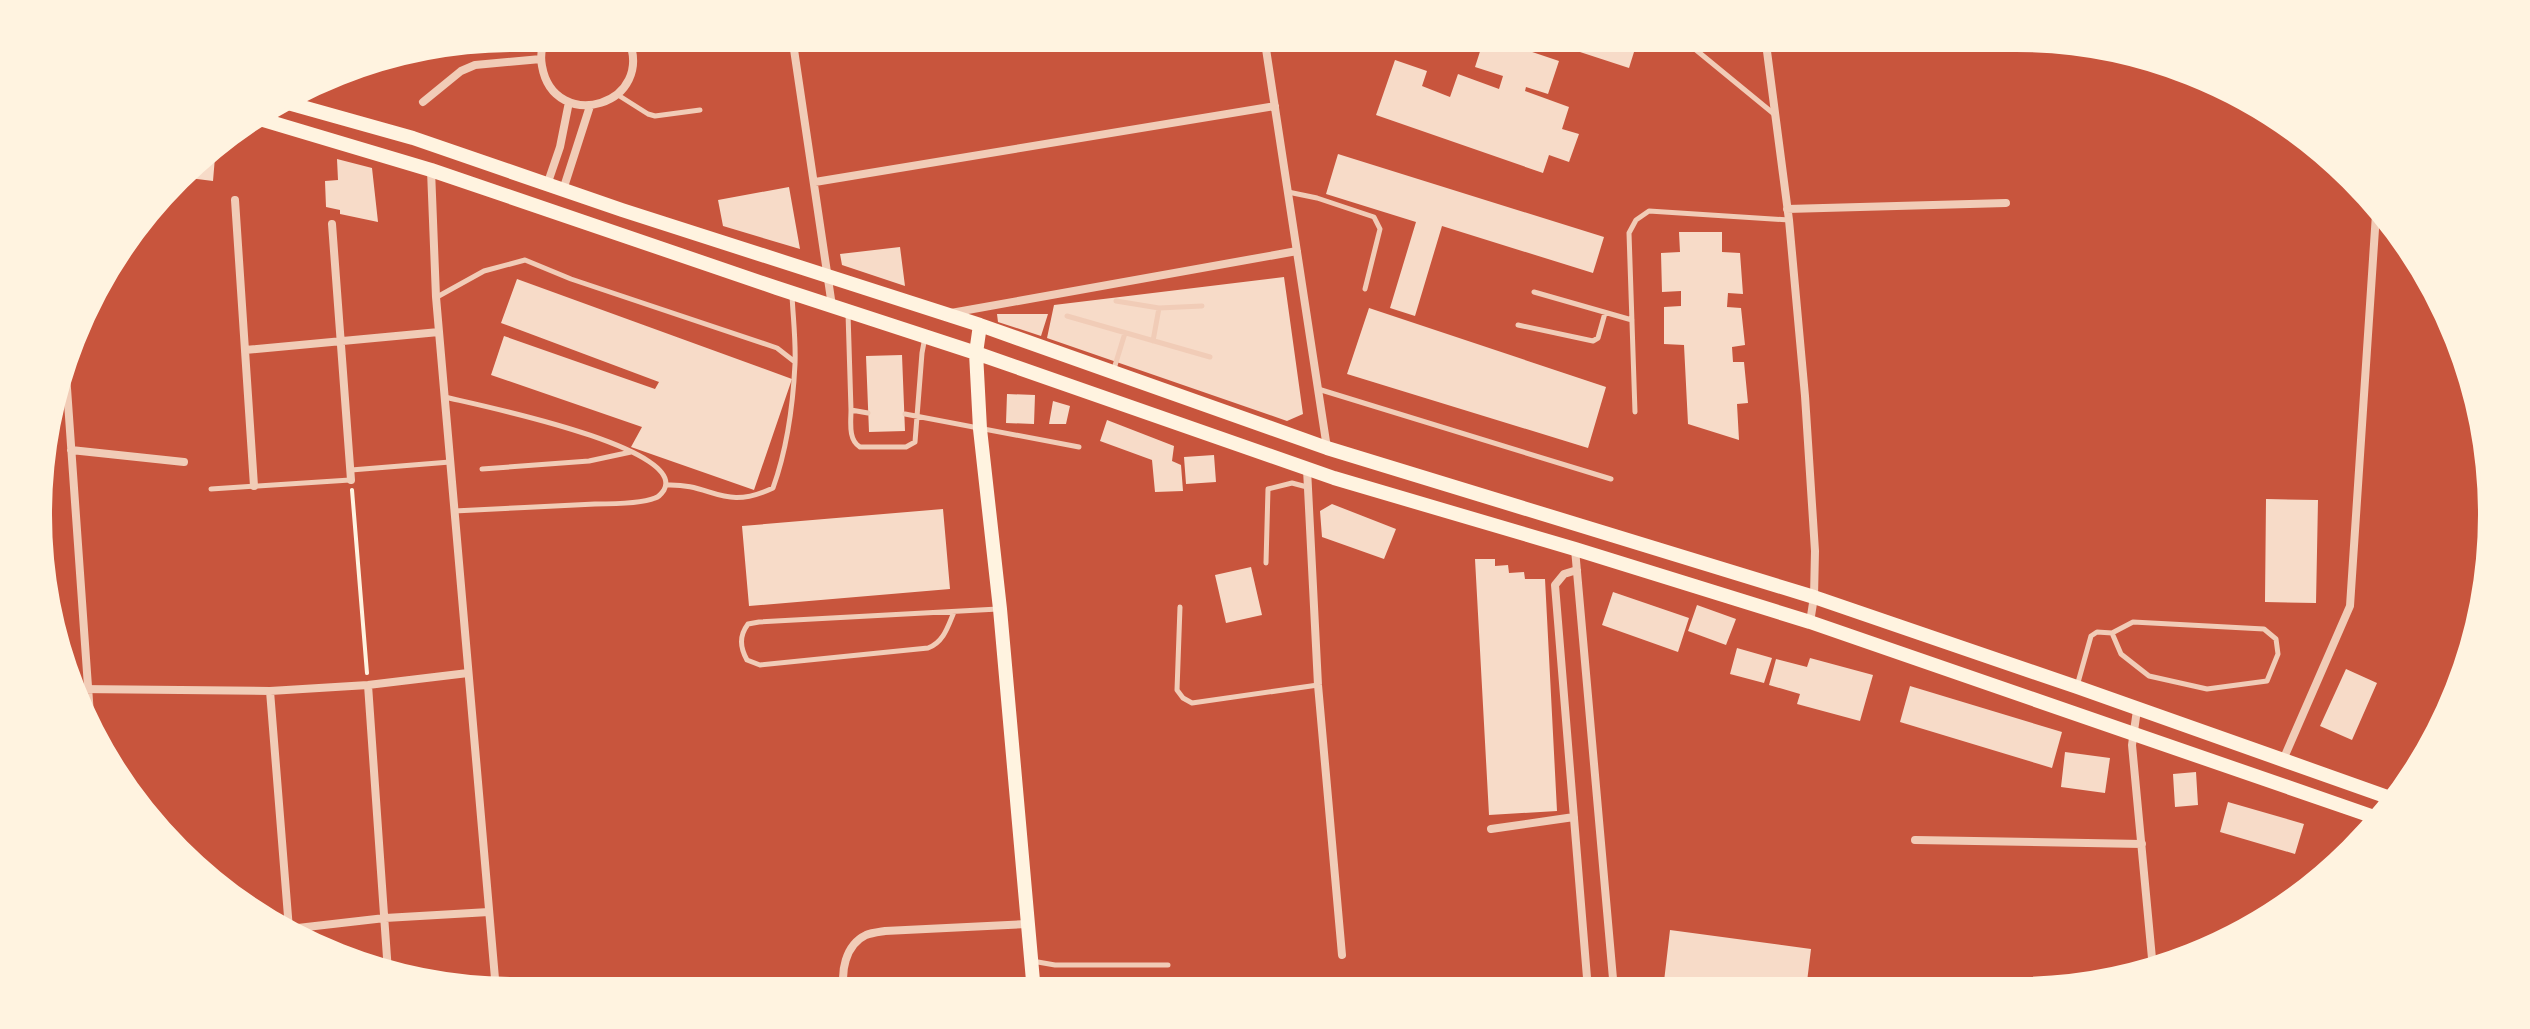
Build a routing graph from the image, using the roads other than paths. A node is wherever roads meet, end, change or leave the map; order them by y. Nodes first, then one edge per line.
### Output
1 (543, 50) edge
2 (632, 50) edge
3 (794, 50) edge
4 (1266, 50) edge
5 (1696, 50) edge
6 (1767, 50) edge
7 (541, 59) junction
8 (618, 95) junction
9 (423, 102) dead end
10 (569, 102) junction
11 (295, 105) edge
12 (590, 106) junction
13 (1275, 106) junction
14 (700, 110) dead end
15 (1774, 115) junction
16 (267, 121) edge
17 (431, 170) junction
18 (815, 182) junction
19 (547, 185) junction
20 (563, 190) junction
21 (1288, 192) junction
22 (235, 200) dead end
23 (2006, 203) dead end
24 (1787, 209) junction
25 (1789, 220) junction
26 (2376, 221) edge
27 (332, 224) dead end
28 (1297, 251) junction
29 (828, 278) junction
30 (1365, 289) dead end
31 (1534, 292) dead end
32 (792, 293) junction
33 (436, 297) junction
34 (1116, 301) dead end
35 (833, 306) junction
36 (1202, 306) dead end
37 (1159, 308) junction
38 (848, 312) junction
39 (1605, 313) junction
40 (944, 314) junction
41 (1067, 316) dead end
42 (1632, 320) junction
43 (980, 325) junction
44 (1518, 325) dead end
45 (439, 332) junction
46 (1125, 333) junction
47 (926, 336) junction
48 (340, 341) junction
49 (1153, 341) junction
50 (245, 350) junction
51 (976, 353) junction
52 (1210, 357) dead end
53 (795, 362) junction
54 (1113, 373) junction
55 (1318, 389) junction
56 (67, 391) edge
57 (444, 397) junction
58 (851, 410) junction
59 (1635, 412) dead end
60 (868, 413) dead end
61 (905, 414) dead end
62 (917, 416) junction
63 (980, 429) junction
64 (1079, 447) dead end
65 (1327, 448) junction
66 (71, 450) junction
67 (632, 452) junction
68 (184, 462) dead end
69 (450, 462) junction
70 (482, 469) dead end
71 (1307, 469) junction
72 (351, 475) junction
73 (1611, 479) dead end
74 (666, 485) junction
75 (254, 486) junction
76 (1307, 487) junction
77 (211, 489) dead end
78 (454, 511) junction
79 (1575, 549) junction
80 (1266, 563) dead end
81 (1577, 570) junction
82 (1814, 597) junction
83 (1180, 607) dead end
84 (1000, 609) junction
85 (954, 612) junction
86 (1810, 622) junction
87 (2112, 633) junction
88 (468, 673) junction
89 (368, 685) junction
90 (1318, 685) junction
91 (83, 686) edge
92 (2077, 687) junction
93 (83, 689) edge
94 (270, 691) junction
95 (2137, 710) junction
96 (2133, 734) junction
97 (2283, 760) junction
98 (2385, 796) edge
99 (2369, 815) edge
100 (1574, 817) junction
101 (1491, 829) dead end
102 (1915, 840) dead end
103 (2142, 844) junction
104 (489, 912) junction
105 (385, 918) junction
106 (288, 920) edge
107 (1027, 924) junction
108 (302, 927) edge
109 (1342, 955) dead end
110 (2152, 958) edge
111 (387, 961) edge
112 (1031, 961) junction
113 (1168, 965) dead end
114 (495, 978) edge
115 (841, 979) edge
116 (1033, 979) edge
117 (1587, 979) edge
118 (1613, 979) edge

1 - 7 street
2 - 8 street
3 - 18 street
4 - 13 street
5 - 15 lane
6 - 15 street
7 - 9 street
7 - 10 street
8 - 12 street
8 - 14 lane
10 - 12 street
10 - 19 street
11 - 19 main road
12 - 20 street
13 - 18 street
13 - 21 street
15 - 24 street
16 - 17 main road
17 - 32 main road
17 - 33 street
18 - 29 street
19 - 20 main road
20 - 29 main road
21 - 28 street
21 - 30 lane
22 - 50 street
23 - 24 street
24 - 25 street
25 - 42 lane
25 - 82 street
26 - 97 street
27 - 48 street
28 - 40 street
28 - 55 street
29 - 35 street
29 - 40 main road
31 - 39 lane
32 - 35 main road
32 - 53 lane
33 - 45 street
33 - 53 lane
34 - 37 lane
35 - 38 main road
36 - 37 lane
37 - 49 lane
38 - 47 main road
38 - 58 lane
39 - 42 lane
39 - 44 lane
40 - 43 main road
41 - 46 lane
42 - 59 lane
43 - 51 main road
43 - 54 main road
45 - 48 street
45 - 57 street
46 - 49 lane
46 - 54 lane
47 - 51 main road
47 - 62 lane
48 - 50 street
48 - 72 street
49 - 52 lane
50 - 75 street
51 - 63 main road
51 - 71 main road
53 - 74 lane
54 - 65 main road
55 - 65 street
55 - 73 lane
56 - 66 street
57 - 67 lane
57 - 69 street
58 - 60 lane
58 - 62 lane
61 - 62 lane
62 - 63 lane
63 - 64 lane
63 - 84 main road
65 - 82 main road
66 - 68 street
66 - 91 street
67 - 70 lane
67 - 74 lane
69 - 72 lane
69 - 78 street
71 - 76 street
71 - 79 main road
72 - 75 lane
74 - 78 lane
75 - 77 lane
76 - 80 lane
76 - 90 street
78 - 88 street
79 - 81 street
79 - 86 main road
81 - 100 street
81 - 118 street
82 - 86 street
82 - 92 main road
83 - 90 lane
84 - 85 lane
84 - 107 main road
85 - 85 lane
86 - 96 main road
87 - 87 lane
87 - 92 lane
88 - 89 street
88 - 104 street
89 - 94 street
89 - 105 street
90 - 109 street
92 - 95 main road
93 - 94 street
94 - 106 street
95 - 96 street
95 - 97 main road
96 - 99 main road
96 - 103 street
97 - 98 main road
100 - 101 street
100 - 117 street
102 - 103 street
103 - 110 street
104 - 105 street
104 - 114 street
105 - 108 street
105 - 111 street
107 - 112 main road
107 - 115 street
112 - 113 lane
112 - 116 main road

